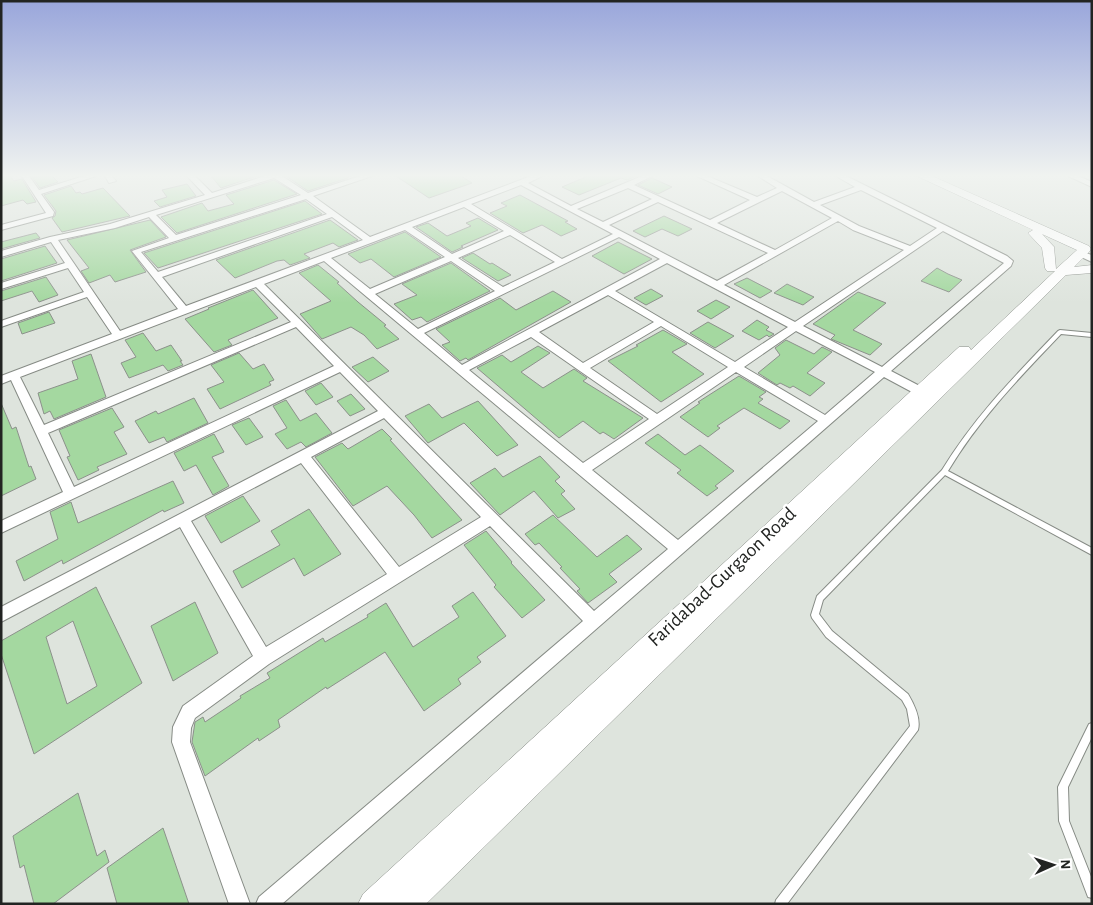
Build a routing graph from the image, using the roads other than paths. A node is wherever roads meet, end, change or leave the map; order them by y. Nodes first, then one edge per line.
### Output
1 (35, 218) edge
2 (137, 218) edge
3 (155, 218) edge
4 (235, 218) edge
5 (321, 218) edge
6 (339, 218) edge
7 (428, 218) edge
8 (488, 218) edge
9 (590, 218) edge
10 (617, 218) edge
11 (700, 218) edge
12 (720, 218) edge
13 (838, 218) joint
14 (922, 218) edge
15 (1002, 218) edge
16 (1011, 218) edge
17 (710, 223) junction
18 (603, 225) junction
19 (406, 227) junction
20 (1, 228) edge
21 (942, 228) junction
22 (510, 232) junction
23 (1034, 233) junction
24 (619, 234) junction
25 (174, 238) junction
26 (52, 239) junction
27 (370, 240) junction
28 (910, 249) junction
29 (775, 253) junction
30 (1085, 253) edge
31 (1, 254) edge
32 (325, 257) junction
33 (452, 257) junction
34 (667, 259) junction
35 (561, 262) junction
36 (70, 264) junction
37 (1058, 269) junction
38 (156, 276) junction
39 (258, 283) junction
40 (716, 285) junction
41 (1, 286) edge
42 (609, 290) junction
43 (502, 292) junction
44 (89, 293) junction
45 (368, 293) junction
46 (184, 311) junction
47 (661, 322) junction
48 (298, 323) junction
49 (1, 324) edge
50 (796, 326) junction
51 (530, 332) junction
52 (417, 334) junction
53 (118, 336) junction
54 (1092, 336) edge
55 (341, 366) junction
56 (736, 367) junction
57 (582, 368) junction
58 (461, 370) junction
59 (884, 372) junction
60 (14, 375) junction
61 (1, 380) edge
62 (926, 395) junction
63 (386, 412) junction
64 (658, 420) junction
65 (827, 421) junction
66 (40, 431) junction
67 (303, 456) junction
68 (582, 470) junction
69 (944, 472) junction
70 (70, 494) junction
71 (491, 518) junction
72 (183, 519) junction
73 (1, 527) edge
74 (678, 549) junction
75 (1092, 552) edge
76 (397, 576) junction
77 (1, 615) edge
78 (594, 622) junction
79 (263, 658) junction
80 (1092, 727) edge
81 (1092, 893) edge
82 (240, 904) edge
83 (266, 904) edge
84 (373, 904) edge
85 (405, 904) edge
86 (780, 904) edge

1 - 20 street
2 - 26 street
3 - 25 street
4 - 25 street
5 - 38 street
6 - 27 street
7 - 19 street
8 - 22 street
9 - 18 street
10 - 18 street
11 - 17 street
12 - 17 street
13 - 28 street
13 - 29 street
14 - 21 street
15 - 23 main road
16 - 30 main road
17 - 29 street
18 - 24 street
19 - 27 street
19 - 33 street
21 - 28 street
21 - 59 street
22 - 33 street
22 - 35 street
23 - 30 main road
23 - 37 main road
24 - 34 street
24 - 35 street
25 - 38 street
26 - 31 street
26 - 36 street
27 - 32 street
28 - 50 street
29 - 40 street
30 - 37 main road, Faridabad-Gurgaon Road
32 - 39 street
32 - 45 street
33 - 43 street
33 - 45 street
34 - 40 street
34 - 42 street
35 - 43 street
36 - 41 street
36 - 44 street
37 - 62 main road, Faridabad-Gurgaon Road
38 - 46 street
39 - 46 street
39 - 48 street
40 - 50 street
42 - 47 street
42 - 51 street
43 - 52 street
44 - 49 street
44 - 53 street
45 - 52 street
46 - 53 street
47 - 56 street
47 - 57 street
48 - 55 street
48 - 66 street
50 - 56 street
50 - 59 street
51 - 57 street
51 - 58 street
52 - 58 street
53 - 60 street
54 - 69 lane
55 - 63 street
55 - 70 street
56 - 64 street
56 - 65 street
57 - 64 street
58 - 68 street
59 - 62 street
59 - 65 street
60 - 61 street
60 - 66 street
62 - 84 main road, Faridabad-Gurgaon Road
62 - 85 main road, Faridabad-Gurgaon Road
63 - 67 street
63 - 71 street
64 - 68 street
65 - 74 street
66 - 70 street
67 - 72 street
67 - 76 street
68 - 74 street
69 - 75 lane
69 - 86 lane
70 - 73 street
71 - 76 street
71 - 78 street
72 - 77 street
72 - 79 street
74 - 78 street
76 - 79 street
78 - 83 street
79 - 82 street
80 - 81 lane

